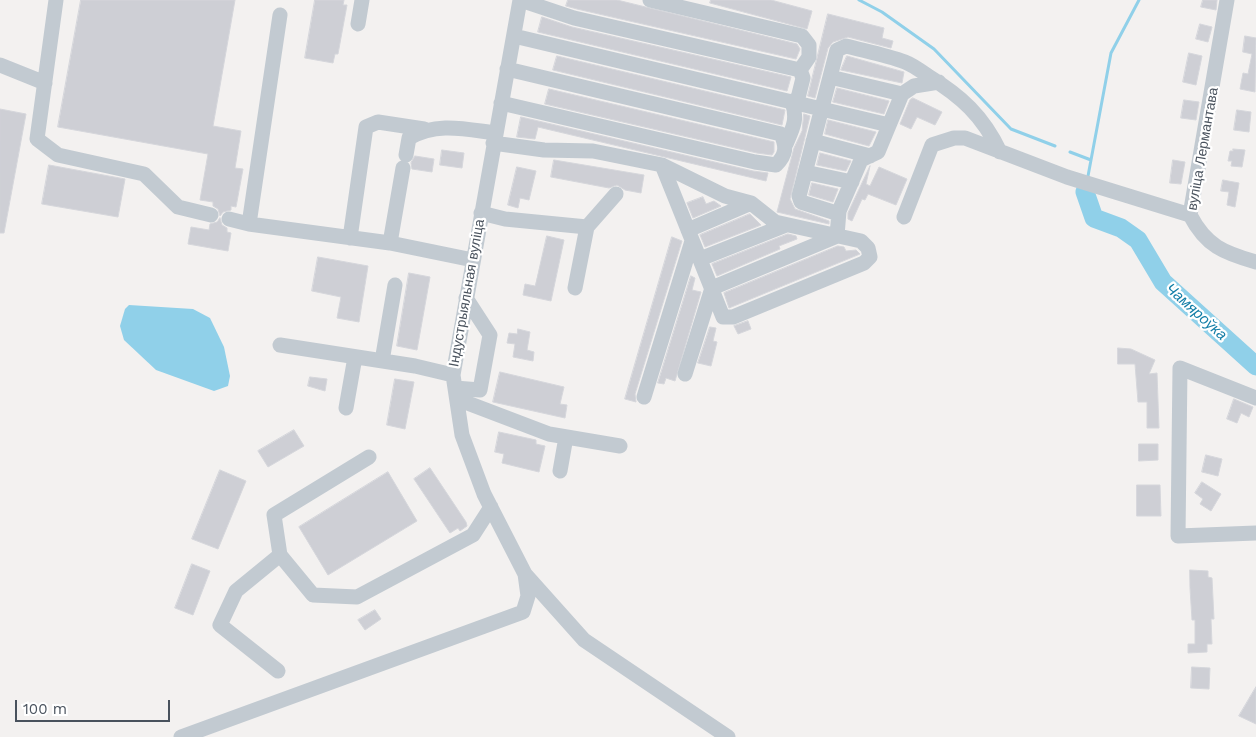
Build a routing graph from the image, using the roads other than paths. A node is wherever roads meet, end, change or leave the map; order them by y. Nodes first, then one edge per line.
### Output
1 (56, 0) edge
2 (362, 0) edge
3 (520, 0) edge
4 (650, 0) edge
5 (1227, 0) edge
6 (280, 15) dead end
7 (358, 24) dead end
8 (514, 36) junction
9 (0, 65) edge
10 (507, 69) junction
11 (800, 70) junction
12 (830, 77) junction
13 (938, 82) junction
14 (45, 83) junction
15 (902, 94) junction
16 (792, 102) junction
17 (501, 103) junction
18 (822, 109) junction
19 (889, 125) junction
20 (424, 129) junction
21 (494, 138) junction
22 (813, 141) junction
23 (786, 144) junction
24 (1000, 152) junction
25 (870, 156) junction
26 (662, 164) junction
27 (805, 172) junction
28 (852, 182) junction
29 (616, 194) dead end
30 (751, 203) junction
31 (839, 211) junction
32 (481, 213) junction
33 (211, 215) dead end
34 (1190, 215) junction
35 (904, 217) dead end
36 (229, 219) dead end
37 (249, 224) junction
38 (786, 225) junction
39 (587, 227) junction
40 (690, 236) junction
41 (837, 236) junction
42 (350, 238) junction
43 (390, 243) junction
44 (700, 259) junction
45 (473, 260) junction
46 (1256, 262) edge
47 (395, 285) dead end
48 (575, 288) dead end
49 (712, 288) junction
50 (466, 298) junction
51 (280, 345) dead end
52 (355, 357) junction
53 (382, 361) junction
54 (685, 374) dead end
55 (455, 388) junction
56 (644, 397) dead end
57 (1256, 398) edge
58 (346, 408) dead end
59 (566, 437) junction
60 (620, 446) dead end
61 (369, 456) dead end
62 (560, 471) dead end
63 (491, 507) junction
64 (1256, 533) edge
65 (280, 555) junction
66 (525, 574) junction
67 (278, 671) dead end
68 (182, 737) edge
69 (728, 737) edge

1 - 14 street
2 - 7 street
3 - 8 street, Індустрыяльная вуліца
3 - 11 street
4 - 11 street
5 - 34 street, вуліца Лермантава
6 - 37 street
8 - 10 street, Індустрыяльная вуліца
8 - 16 street
9 - 14 street
10 - 17 street, Індустрыяльная вуліца
10 - 23 street
11 - 16 street
12 - 13 street
12 - 15 street
12 - 18 street
13 - 15 street
13 - 24 street
14 - 33 street
15 - 19 street
16 - 18 street
16 - 23 street
17 - 21 street, Індустрыяльная вуліца
17 - 23 street
18 - 19 street
18 - 22 street
19 - 25 street
20 - 21 street
20 - 42 street
20 - 43 street
21 - 26 street
21 - 32 street, Індустрыяльная вуліца
22 - 25 street
22 - 27 street
24 - 34 street
24 - 35 street
25 - 28 street
26 - 30 street
26 - 40 street
27 - 28 street
27 - 31 street
28 - 31 street
29 - 39 street
30 - 38 street
30 - 40 street
31 - 41 street
32 - 39 street
32 - 45 street, Індустрыяльная вуліца
34 - 46 street, вуліца Лермантава
36 - 37 street
37 - 42 street
38 - 41 street
38 - 44 street
39 - 48 street
40 - 44 street
40 - 56 street
41 - 49 street
41 - 49 street
42 - 43 street
43 - 45 street
44 - 49 street
45 - 50 street, Індустрыяльная вуліца
47 - 53 street
49 - 54 street
50 - 55 street, Індустрыяльная вуліца
50 - 55 street
51 - 52 street
52 - 53 street
52 - 58 street
53 - 55 street
55 - 59 street
55 - 63 street, Індустрыяльная вуліца
57 - 64 street
59 - 60 street
59 - 62 street
61 - 65 street
63 - 65 street
63 - 66 street, Індустрыяльная вуліца
65 - 67 street
66 - 68 street
66 - 69 street

